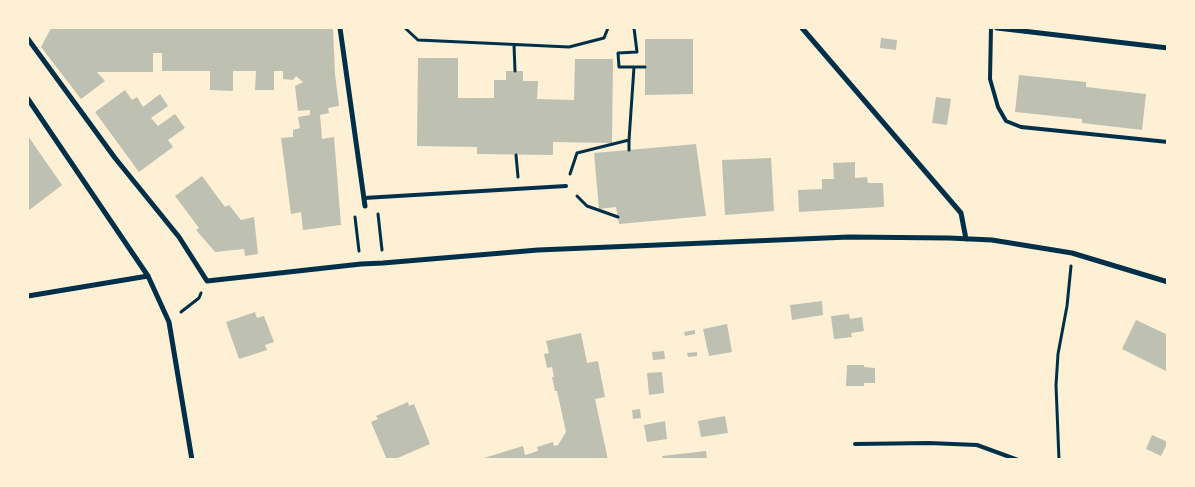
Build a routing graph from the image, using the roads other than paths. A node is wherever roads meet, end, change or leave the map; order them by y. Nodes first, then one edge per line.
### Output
1 (340, 28) edge
2 (802, 28) edge
3 (991, 28) edge
4 (996, 28) edge
5 (28, 39) edge
6 (1168, 48) edge
7 (28, 99) edge
8 (1168, 142) edge
9 (566, 186) road end
10 (364, 198) junction
11 (365, 206) dead end
12 (966, 239) junction
13 (148, 276) junction
14 (1168, 282) edge
15 (28, 296) edge
16 (855, 444) dead end
17 (192, 460) edge
18 (1018, 460) edge

1 - 10 street
2 - 12 street
3 - 8 lane
4 - 6 street
5 - 12 street
7 - 13 street
9 - 10 lane
10 - 11 street
12 - 14 street
13 - 15 street
13 - 17 street
16 - 18 lane

